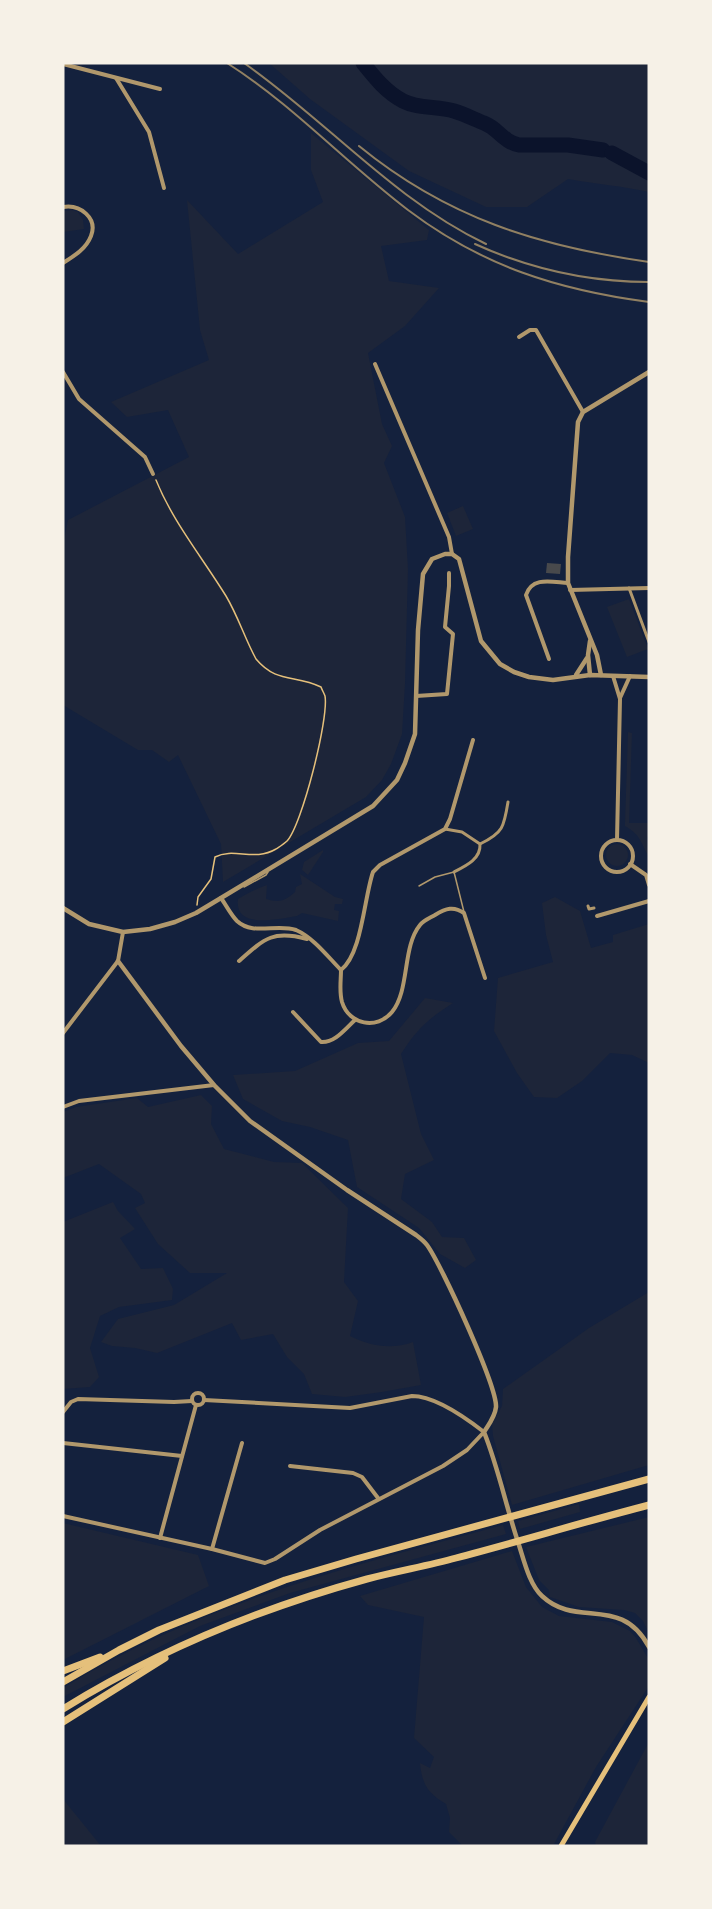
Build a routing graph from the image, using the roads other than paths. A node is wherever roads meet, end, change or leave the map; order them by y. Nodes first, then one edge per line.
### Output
1 (63, 64) edge
2 (116, 78) junction
3 (160, 89) dead end
4 (164, 188) dead end
5 (63, 207) edge
6 (63, 263) edge
7 (519, 337) dead end
8 (375, 364) dead end
9 (63, 372) edge
10 (649, 372) edge
11 (583, 412) junction
12 (153, 474) road end
13 (452, 554) junction
14 (448, 573) dead end
15 (568, 583) junction
16 (629, 588) junction
17 (649, 588) edge
18 (570, 590) junction
19 (590, 641) junction
20 (649, 642) edge
21 (588, 655) junction
22 (549, 659) dead end
23 (576, 675) junction
24 (590, 675) junction
25 (601, 675) junction
26 (613, 675) junction
27 (630, 676) junction
28 (649, 677) edge
29 (416, 696) junction
30 (620, 699) junction
31 (473, 740) dead end
32 (508, 802) dead end
33 (445, 829) junction
34 (617, 840) junction
35 (480, 844) junction
36 (630, 864) junction
37 (454, 872) junction
38 (649, 885) edge
39 (419, 886) dead end
40 (221, 898) junction
41 (649, 900) edge
42 (588, 906) dead end
43 (63, 908) edge
44 (594, 908) dead end
45 (465, 913) junction
46 (597, 916) dead end
47 (123, 932) junction
48 (311, 940) junction
49 (118, 961) junction
50 (239, 961) dead end
51 (341, 970) junction
52 (485, 978) dead end
53 (293, 1012) dead end
54 (355, 1020) junction
55 (63, 1033) edge
56 (214, 1085) junction
57 (63, 1107) edge
58 (204, 1400) junction
59 (192, 1401) junction
60 (196, 1405) junction
61 (63, 1412) edge
62 (484, 1432) junction
63 (63, 1443) edge
64 (242, 1443) dead end
65 (182, 1456) junction
66 (290, 1466) dead end
67 (649, 1479) edge
68 (378, 1498) junction
69 (649, 1505) edge
70 (63, 1516) edge
71 (160, 1538) junction
72 (212, 1549) junction
73 (184, 1645) junction
74 (649, 1647) edge
75 (119, 1650) junction
76 (63, 1671) edge
77 (63, 1682) edge
78 (649, 1697) edge
79 (63, 1709) edge
80 (63, 1722) edge
81 (561, 1846) edge

1 - 2 street
2 - 3 street
2 - 4 street
5 - 6 street
7 - 11 street
8 - 13 street
9 - 12 street
10 - 11 street
11 - 15 street
13 - 23 street
13 - 29 street
14 - 29 street
15 - 18 street
15 - 22 street
16 - 17 street
16 - 18 street
16 - 20 street
18 - 19 street
19 - 21 street
19 - 25 street
21 - 23 street
21 - 24 street
23 - 24 street
24 - 25 street
25 - 26 street
26 - 27 street
26 - 30 street
27 - 28 street
27 - 30 street
29 - 40 street
30 - 34 street
31 - 33 street
32 - 35 street
33 - 35 street
33 - 51 street
34 - 36 street
34 - 36 street
35 - 37 street
36 - 38 street
37 - 39 lane
37 - 45 lane
40 - 47 street
40 - 48 street
41 - 46 street
42 - 44 street
43 - 47 street
45 - 52 street
45 - 54 street
47 - 49 street
48 - 50 street
48 - 51 street
49 - 55 street
49 - 56 street
51 - 54 street
53 - 54 street
56 - 57 street
56 - 62 street
58 - 59 street
58 - 60 street
58 - 62 street
59 - 60 street
59 - 61 street
60 - 65 street
62 - 68 street
62 - 74 street
63 - 65 street
64 - 72 street
65 - 71 street
66 - 68 street
67 - 75 highway
68 - 72 street
69 - 73 highway
70 - 71 street
71 - 72 street
73 - 79 highway
73 - 80 highway
75 - 76 highway
75 - 77 highway
78 - 81 main road

